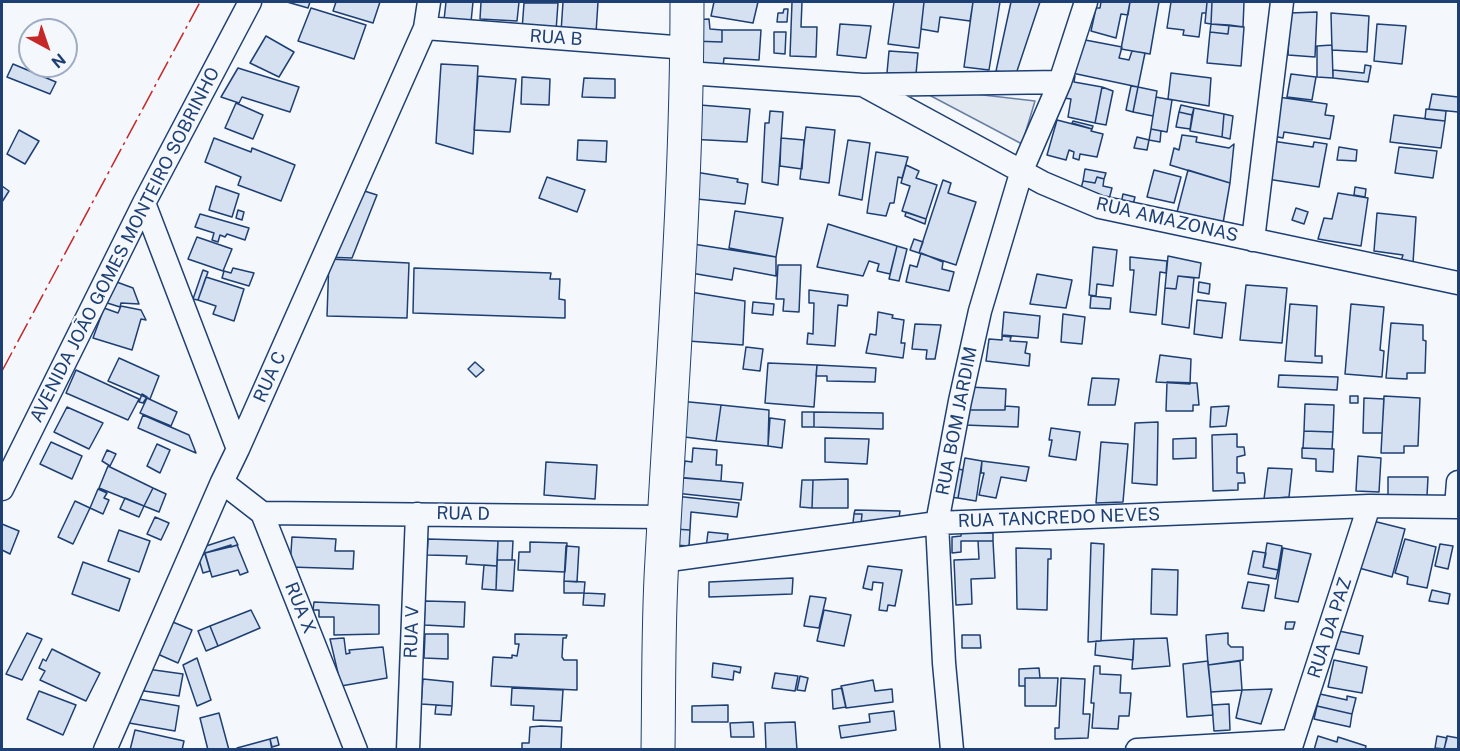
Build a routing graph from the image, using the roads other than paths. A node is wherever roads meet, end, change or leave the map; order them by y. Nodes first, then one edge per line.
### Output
1 (250, 2) edge
2 (429, 2) edge
3 (687, 2) edge
4 (1086, 2) edge
5 (1282, 2) edge
6 (425, 28) junction
7 (687, 60) junction
8 (1060, 82) junction
9 (863, 85) junction
10 (1022, 170) junction
11 (144, 204) junction
12 (1253, 240) junction
13 (1458, 283) edge
14 (238, 449) junction
15 (222, 482) junction
16 (1458, 482) edge
17 (2, 489) edge
18 (1370, 506) junction
19 (1457, 507) edge
20 (262, 513) junction
21 (417, 514) junction
22 (664, 517) junction
23 (937, 523) junction
24 (662, 561) junction
25 (1291, 745) edge
26 (105, 750) edge
27 (356, 750) edge
28 (408, 750) edge
29 (658, 750) edge
30 (952, 750) edge
31 (1137, 750) edge

1 - 11 street, AVENIDA JOÃO GOMES MONTEIRO SOBRINHO
2 - 6 street, RUA C
3 - 7 main road
4 - 8 street
5 - 12 street
6 - 7 street, RUA B
6 - 14 street, RUA C
7 - 9 street, RUA AMAZONAS
7 - 22 main road
8 - 9 street, RUA AMAZONAS
8 - 10 street, RUA BOM JARDIM
9 - 10 street, RUA AMAZONAS
10 - 12 street, RUA AMAZONAS
10 - 23 street, RUA BOM JARDIM
11 - 14 street
11 - 17 street, AVENIDA JOÃO GOMES MONTEIRO SOBRINHO
12 - 13 street, RUA AMAZONAS
14 - 15 street, RUA C
15 - 20 street
15 - 26 street, RUA C
16 - 19 street
18 - 19 street, RUA TANCREDO NEVES
18 - 23 street, RUA TANCREDO NEVES
18 - 25 street, RUA DA PAZ
20 - 21 street, RUA D
20 - 27 street, RUA X
21 - 22 street, RUA D
21 - 28 street, RUA V
22 - 24 main road
23 - 24 street, RUA TANCREDO NEVES
23 - 30 street, RUA BOM JARDIM
24 - 29 main road
25 - 31 street

